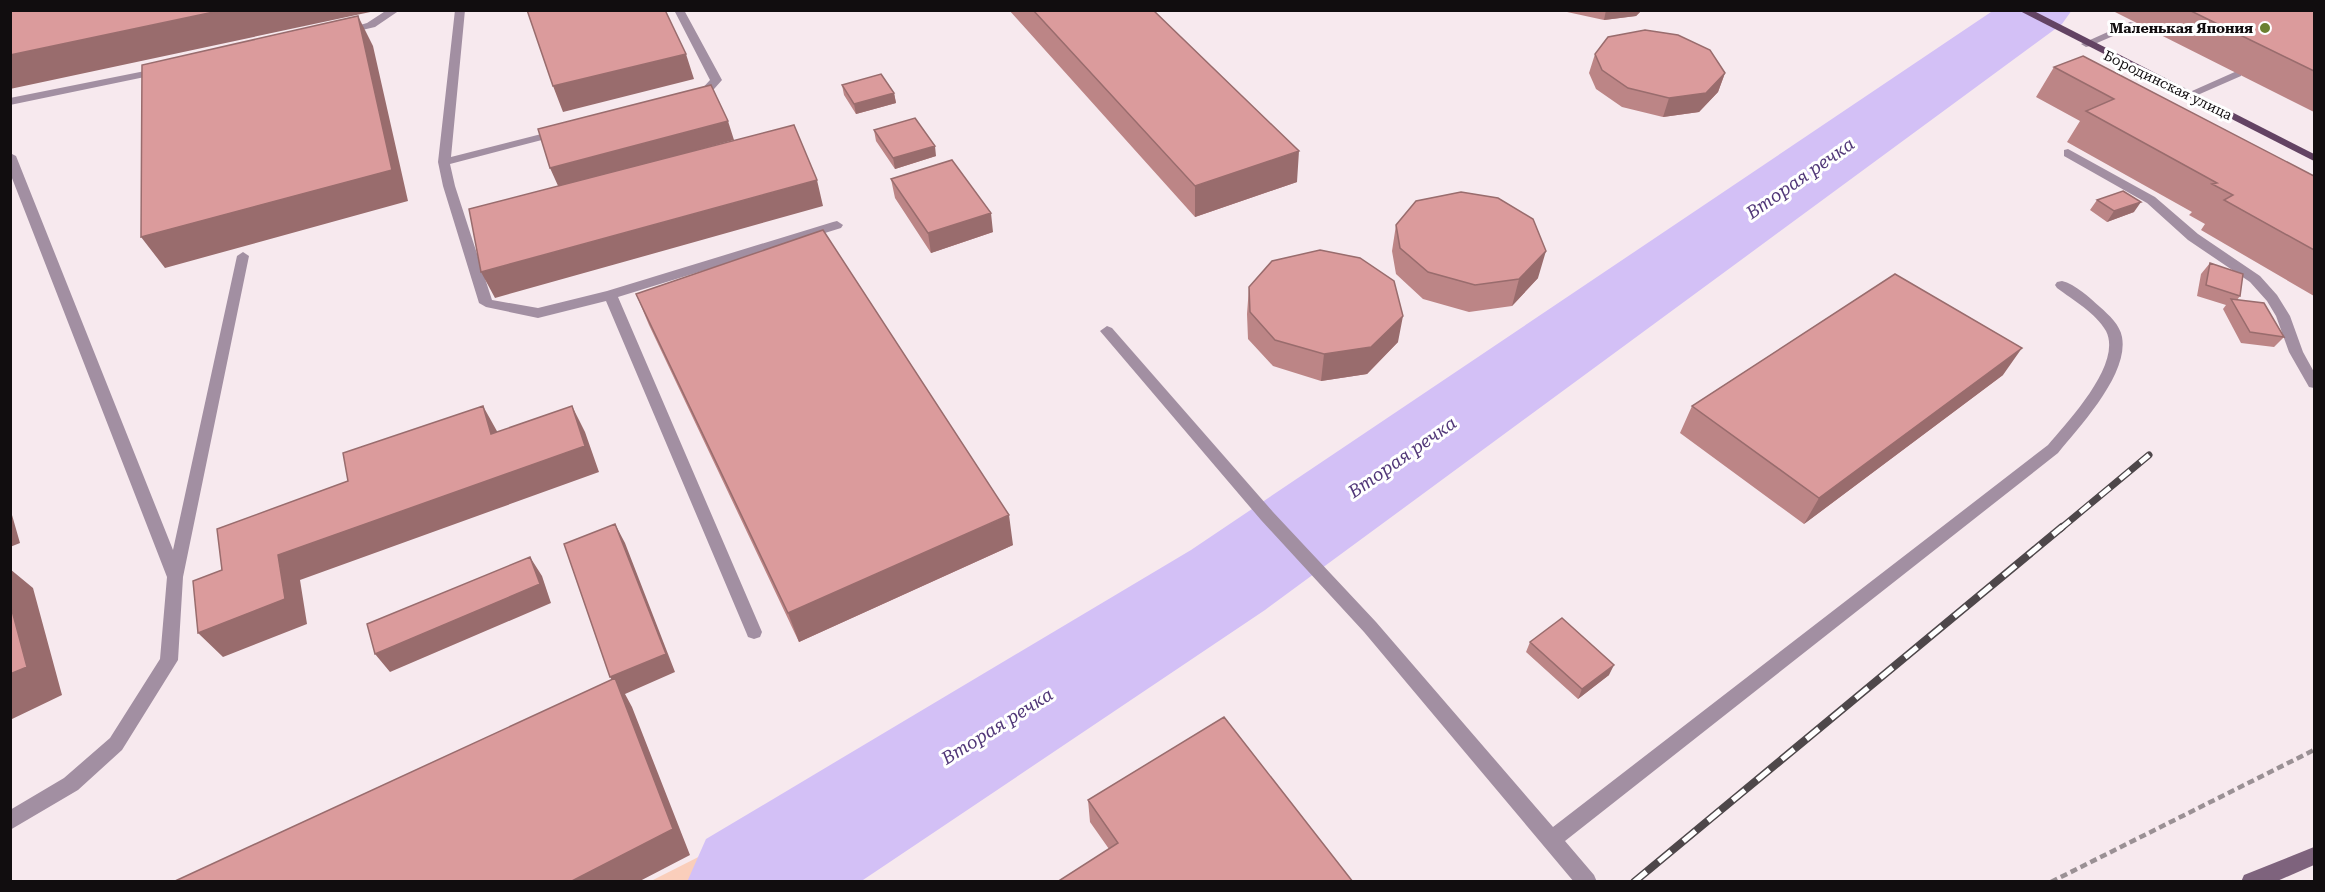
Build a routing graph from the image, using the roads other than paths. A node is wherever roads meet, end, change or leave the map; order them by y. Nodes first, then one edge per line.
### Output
1 (395, 10) edge
2 (460, 10) edge
3 (679, 10) edge
4 (2023, 10) edge
5 (2130, 25) dead end
6 (336, 33) edge
7 (2081, 41) junction
8 (174, 68) edge
9 (2237, 74) dead end
10 (2189, 94) junction
11 (681, 101) edge
12 (10, 102) edge
13 (569, 130) edge
14 (2068, 153) dead end
15 (10, 156) edge
16 (2314, 158) edge
17 (444, 162) junction
18 (837, 225) dead end
19 (243, 256) dead end
20 (2062, 285) dead end
21 (610, 295) junction
22 (1107, 331) dead end
23 (2314, 383) edge
24 (175, 577) junction
25 (753, 632) dead end
26 (10, 821) edge
27 (1551, 840) junction
28 (2314, 856) edge
29 (1587, 882) edge
30 (2251, 882) edge

1 - 6 lane
2 - 17 lane
3 - 11 lane
4 - 7 main road, Бородинская улица
5 - 7 lane
7 - 10 main road, Бородинская улица
8 - 12 lane
9 - 10 lane
10 - 16 main road, Бородинская улица
13 - 17 lane
14 - 23 lane
15 - 24 lane
17 - 21 lane
18 - 21 lane
19 - 24 lane
20 - 27 lane
21 - 25 lane
22 - 27 lane
24 - 26 lane
27 - 29 lane
28 - 30 main road

